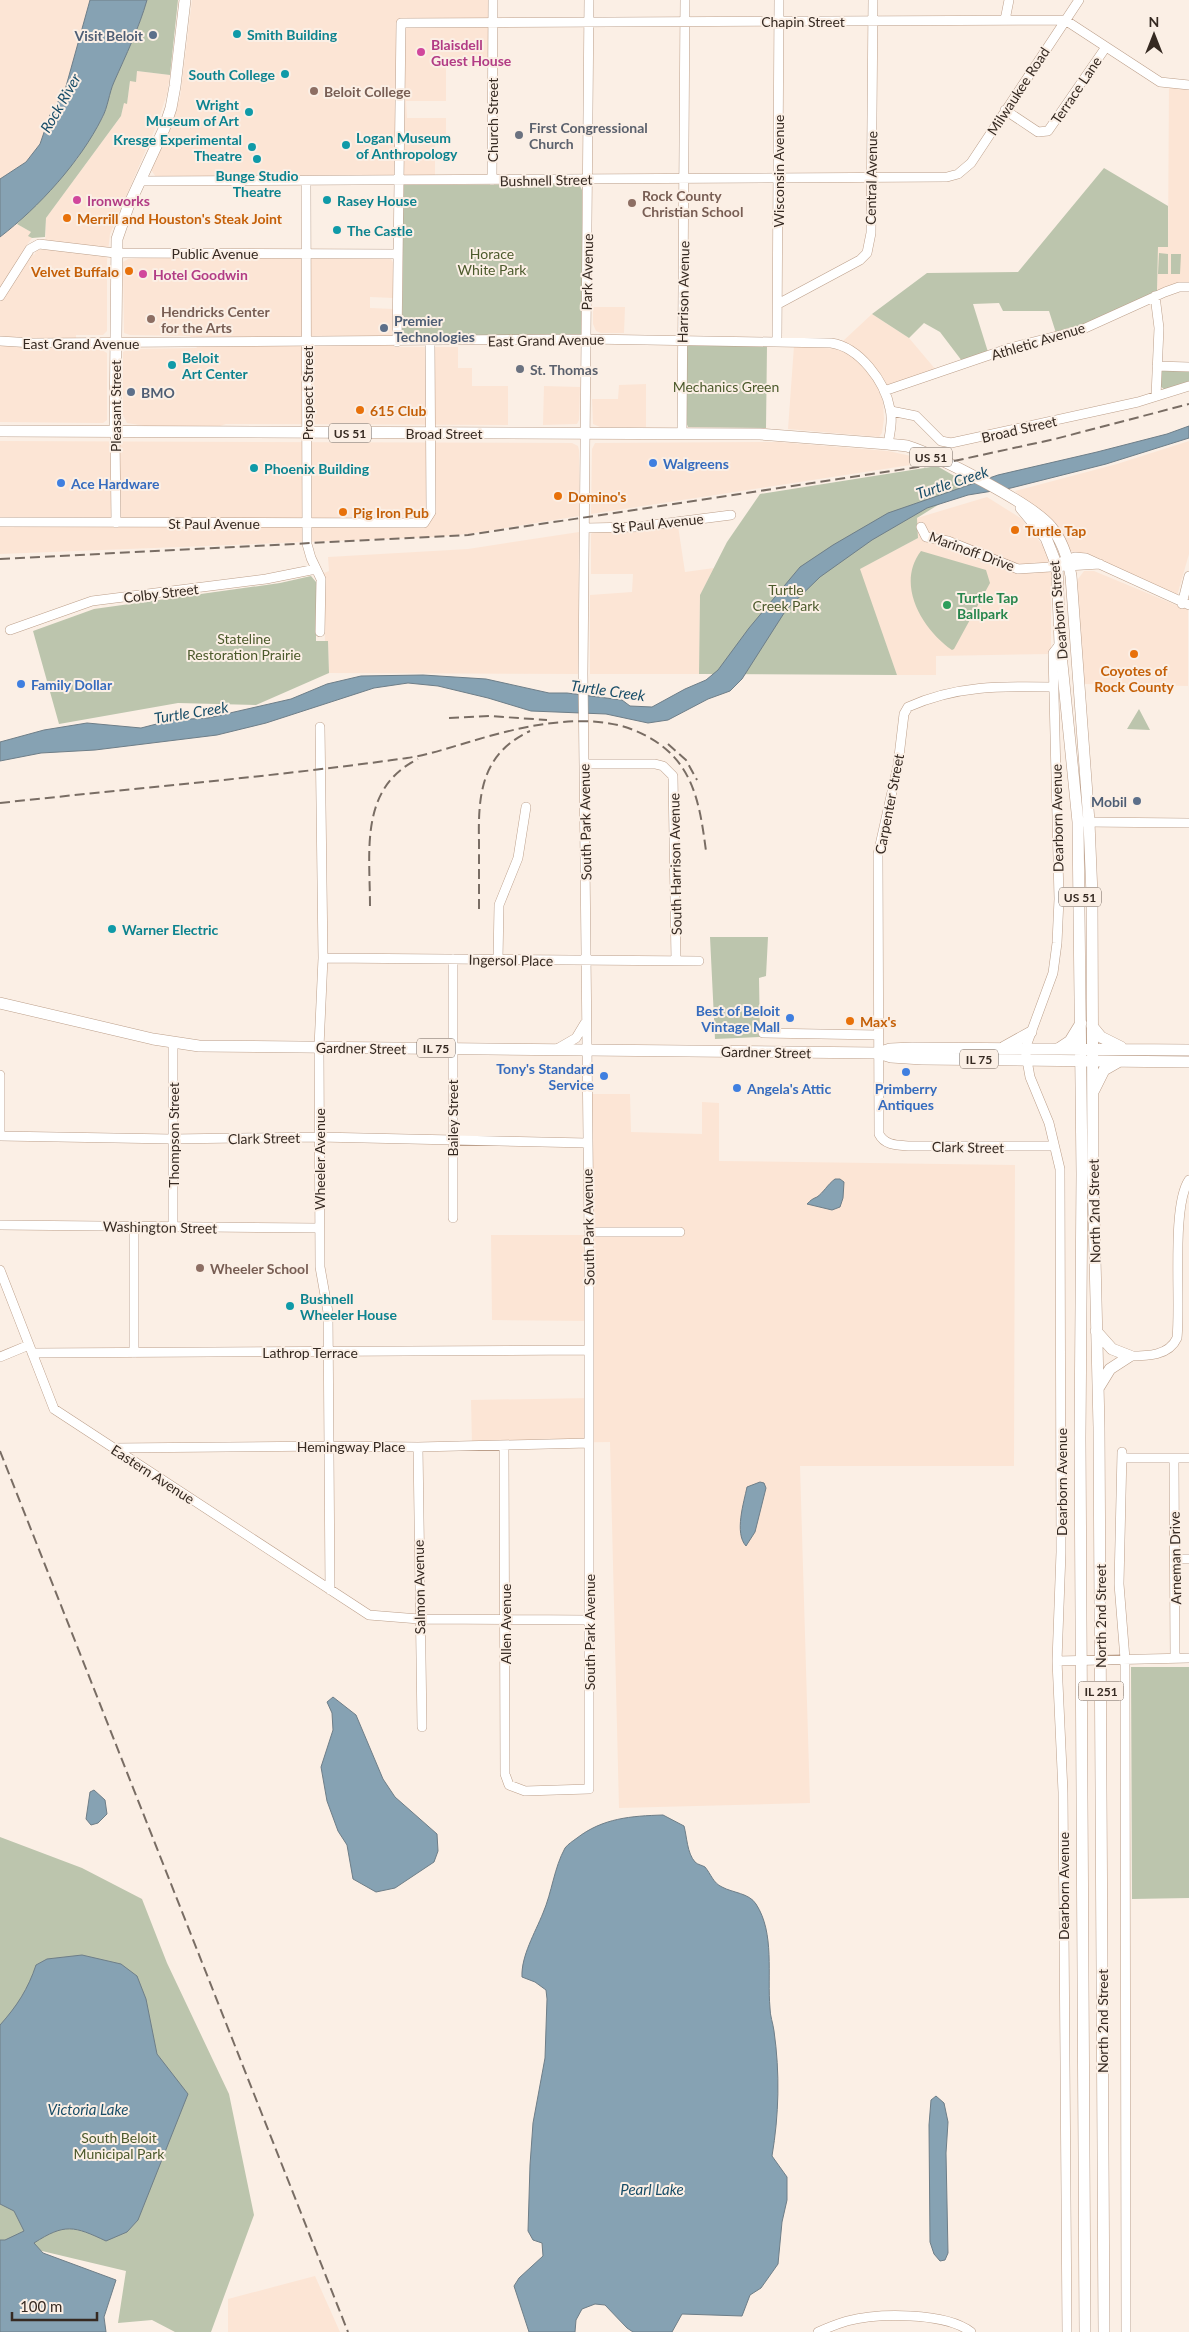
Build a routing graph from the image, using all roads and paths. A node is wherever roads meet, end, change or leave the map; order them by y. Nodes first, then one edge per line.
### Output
1 (184, 0) edge
2 (493, 0) edge
3 (589, 0) edge
4 (685, 0) edge
5 (779, 0) edge
6 (873, 0) edge
7 (1009, 0) edge
8 (1079, 0) edge
9 (1005, 20) junction
10 (1065, 20) junction
11 (588, 21) junction
12 (685, 21) junction
13 (873, 21) junction
14 (493, 22) junction
15 (779, 22) junction
16 (1106, 47) junction
17 (1189, 85) edge
18 (1005, 110) junction
19 (953, 176) joint
20 (778, 178) junction
21 (684, 179) junction
22 (871, 179) junction
23 (492, 180) junction
24 (588, 180) junction
25 (140, 181) junction
26 (306, 182) junction
27 (399, 182) junction
28 (115, 253) junction
29 (306, 254) junction
30 (398, 254) junction
31 (1189, 287) edge
32 (0, 296) edge
33 (1155, 296) junction
34 (778, 304) junction
35 (587, 339) junction
36 (682, 339) junction
37 (306, 341) junction
38 (430, 341) junction
39 (777, 341) junction
40 (0, 342) edge
41 (397, 342) junction
42 (115, 343) junction
43 (1157, 366) junction
44 (1189, 366) edge
45 (1189, 386) edge
46 (884, 391) junction
47 (1156, 396) junction
48 (891, 411) junction
49 (0, 431) edge
50 (115, 432) junction
51 (307, 433) junction
52 (430, 434) junction
53 (585, 434) junction
54 (682, 434) junction
55 (888, 444) junction
56 (1008, 497) junction
57 (731, 515) dead end
58 (0, 522) edge
59 (116, 523) junction
60 (308, 524) junction
61 (921, 527) dead end
62 (585, 528) junction
63 (1068, 562) junction
64 (1057, 566) junction
65 (316, 569) junction
66 (1189, 576) edge
67 (1186, 604) edge
68 (10, 630) dead end
69 (320, 632) dead end
70 (1060, 644) junction
71 (584, 665) joint
72 (1053, 687) junction
73 (320, 727) dead end
74 (584, 764) junction
75 (526, 807) dead end
76 (1084, 822) junction
77 (1189, 823) edge
78 (323, 958) junction
79 (453, 959) junction
80 (498, 960) junction
81 (587, 960) junction
82 (676, 961) junction
83 (699, 961) dead end
84 (0, 1003) edge
85 (586, 1020) junction
86 (1087, 1025) junction
87 (1032, 1029) junction
88 (762, 1033) dead end
89 (878, 1034) junction
90 (173, 1043) junction
91 (319, 1047) junction
92 (1001, 1048) junction
93 (452, 1049) junction
94 (1044, 1049) junction
95 (554, 1050) junction
96 (586, 1050) junction
97 (1127, 1050) junction
98 (1189, 1050) edge
99 (878, 1053) junction
100 (1025, 1054) junction
101 (1058, 1055) junction
102 (1087, 1055) junction
103 (1122, 1061) junction
104 (1189, 1062) edge
105 (0, 1075) edge
106 (1081, 1083) junction
107 (1093, 1092) junction
108 (0, 1136) edge
109 (320, 1137) junction
110 (172, 1139) junction
111 (452, 1139) junction
112 (882, 1140) joint
113 (587, 1142) junction
114 (1054, 1146) junction
115 (1189, 1180) edge
116 (453, 1218) dead end
117 (0, 1225) edge
118 (134, 1226) junction
119 (173, 1226) junction
120 (319, 1228) junction
121 (589, 1232) junction
122 (680, 1232) dead end
123 (0, 1270) edge
124 (1096, 1331) junction
125 (30, 1349) junction
126 (589, 1350) junction
127 (329, 1351) junction
128 (134, 1353) junction
129 (0, 1356) edge
130 (1130, 1356) junction
131 (1098, 1388) junction
132 (589, 1443) junction
133 (504, 1445) junction
134 (330, 1446) junction
135 (418, 1447) junction
136 (114, 1448) junction
137 (1174, 1458) junction
138 (1189, 1458) edge
139 (1175, 1559) junction
140 (1189, 1559) edge
141 (330, 1590) junction
142 (505, 1618) junction
143 (419, 1619) junction
144 (589, 1620) junction
145 (1176, 1658) junction
146 (1189, 1658) edge
147 (1125, 1659) junction
148 (1100, 1660) junction
149 (1057, 1661) junction
150 (1081, 1661) junction
151 (422, 1727) dead end
152 (589, 1789) joint
153 (818, 2332) edge
154 (971, 2332) edge
155 (1067, 2332) edge
156 (1085, 2332) edge
157 (1104, 2332) edge
158 (1126, 2332) edge

1 - 25 main road, Pleasant Street
2 - 14 street, Church Street
3 - 11 street, Park Avenue
4 - 12 street, Harrison Avenue
5 - 15 street, Wisconsin Avenue
6 - 13 street, Central Avenue
7 - 9 street
8 - 10 street, Milwaukee Road
9 - 10 street, Chapin Street
9 - 13 street, Chapin Street
10 - 16 street
10 - 18 street, Milwaukee Road
11 - 12 street, Chapin Street
11 - 14 street, Chapin Street
11 - 24 street, Park Avenue
12 - 15 street, Chapin Street
12 - 21 street, Harrison Avenue
13 - 15 street, Chapin Street
13 - 22 street, Central Avenue
14 - 23 street, Church Street
14 - 27 street, Chapin Street
15 - 20 street, Wisconsin Avenue
16 - 17 street
16 - 18 street, Terrace Lane
18 - 19 street, Milwaukee Road
19 - 22 street, Bushnell Street
20 - 21 street, Bushnell Street
20 - 22 street, Bushnell Street
20 - 34 street, Wisconsin Avenue
21 - 24 street, Bushnell Street
21 - 36 street, Harrison Avenue
22 - 34 street, Central Avenue
23 - 24 street, Bushnell Street
23 - 27 street, Bushnell Street
24 - 35 street, Park Avenue
25 - 26 street, Bushnell Street
25 - 28 main road, Pleasant Street
26 - 27 street, Bushnell Street
26 - 29 street, Prospect Street
27 - 30 street
28 - 29 street, Public Avenue
28 - 32 street, Public Avenue
28 - 42 main road, Pleasant Street
29 - 30 street, Public Avenue
29 - 37 street, Prospect Street
30 - 41 street
31 - 33 street, Athletic Avenue
33 - 43 street
33 - 46 street, Athletic Avenue
34 - 39 street, Wisconsin Avenue
35 - 36 street, East Grand Avenue
35 - 38 street, East Grand Avenue
35 - 53 street, Park Avenue
36 - 39 street, East Grand Avenue
36 - 54 street, Harrison Avenue
37 - 41 street, East Grand Avenue
37 - 42 street, East Grand Avenue
37 - 51 street, Prospect Street
38 - 41 street, East Grand Avenue
38 - 52 street
39 - 46 street, East Grand Avenue
40 - 42 street, East Grand Avenue
42 - 50 main road, Pleasant Street
43 - 44 street
43 - 47 street
45 - 47 street, Broad Street
46 - 48 street, East Grand Avenue
47 - 48 street, Broad Street
48 - 55 street, East Grand Avenue
49 - 50 main road, Broad Street
50 - 51 main road, Broad Street / US 51
50 - 59 street, Pleasant Street
51 - 52 main road, Broad Street / US 51
51 - 60 street, Prospect Street
52 - 53 main road, Broad Street / US 51
52 - 60 street, St Paul Avenue
53 - 54 main road, Broad Street / US 51
53 - 62 street, Park Avenue
54 - 55 main road, Broad Street / US 51
55 - 56 main road, US 51
56 - 63 main road, Dearborn Street / US 51
56 - 64 main road, Dearborn Street / US 51
57 - 62 street, St Paul Avenue
58 - 59 street, St Paul Avenue
59 - 60 street, St Paul Avenue
60 - 65 street, Prospect Street
61 - 64 street, Marinoff Drive
62 - 71 street, Park Avenue
63 - 64 street
63 - 67 street
63 - 76 main road, Dearborn Street / US 51
64 - 70 main road, Dearborn Street / US 51
65 - 68 street, Colby Street
65 - 69 street, Prospect Street
66 - 67 street
70 - 72 street, Dearborn Avenue
70 - 76 main road, Dearborn Street / US 51
71 - 74 street, South Park Avenue
72 - 87 street, Dearborn Avenue
72 - 89 street, Carpenter Street
73 - 78 street, Wheeler Avenue
74 - 81 street, South Park Avenue
74 - 82 street, South Harrison Avenue
75 - 80 street
76 - 77 street
76 - 86 main road, US 51
78 - 79 street, Ingersol Place
78 - 91 street, Wheeler Avenue
79 - 80 street, Ingersol Place
79 - 93 street, Bailey Street
80 - 81 street, Ingersol Place
81 - 82 street, Ingersol Place
81 - 85 street, South Park Avenue
82 - 83 street, Ingersol Place
84 - 90 main road, Gardner Street / IL 75
85 - 95 street
85 - 96 street, South Park Avenue
86 - 97 main road
86 - 101 main road
86 - 102 main road, US 51
87 - 92 main road
87 - 94 main road
87 - 100 street, Dearborn Avenue
88 - 89 street
89 - 99 street, Carpenter Street
90 - 91 main road, Gardner Street / IL 75
90 - 110 street, Thompson Street
91 - 93 main road, Gardner Street / IL 75
91 - 109 street, Wheeler Avenue
92 - 99 main road, Gardner Street / IL 75
92 - 100 main road, Gardner Street / IL 75
93 - 95 main road, Gardner Street / IL 75
93 - 111 street, Bailey Street
94 - 100 main road, Gardner Street / IL 75
94 - 101 main road, Gardner Street / IL 75
95 - 96 main road, Gardner Street / IL 75
96 - 99 main road, Gardner Street / IL 75
96 - 113 street, South Park Avenue
97 - 98 main road, Gardner Street
97 - 102 main road, Gardner Street / IL 75
99 - 100 main road, Gardner Street / IL 75
99 - 112 street, Carpenter Street
100 - 101 main road, Gardner Street / IL 75
100 - 114 street, Dearborn Avenue
101 - 102 main road, Gardner Street / IL 75
101 - 106 main road
102 - 103 main road, Gardner Street
102 - 106 main road, North 2nd Street / IL 251
102 - 107 main road, North 2nd Street / IL 251
103 - 104 main road, Gardner Street
103 - 107 main road
105 - 108 street
106 - 150 main road, North 2nd Street / IL 251
107 - 124 main road, North 2nd Street / IL 251
108 - 110 street, Clark Street
109 - 110 street, Clark Street
109 - 111 street, Clark Street
109 - 120 street, Wheeler Avenue
110 - 119 street, Thompson Street
111 - 113 street, Clark Street
111 - 116 street, Bailey Street
112 - 114 street, Clark Street
113 - 121 street, South Park Avenue
114 - 149 street, Dearborn Avenue
115 - 130 street
117 - 118 street, Washington Street
118 - 119 street, Washington Street
118 - 128 street
119 - 120 street, Washington Street
120 - 127 street, Wheeler Avenue
121 - 122 street
121 - 126 street, South Park Avenue
123 - 125 street, Eastern Avenue
124 - 130 main road
124 - 131 main road, North 2nd Street / IL 251
125 - 128 street, Lathrop Terrace
125 - 129 street, Lathrop Terrace
125 - 136 street, Eastern Avenue
126 - 127 street, Lathrop Terrace
126 - 132 street, South Park Avenue
127 - 128 street, Lathrop Terrace
127 - 134 street, Wheeler Avenue
130 - 131 main road
131 - 148 main road, North 2nd Street / IL 251
132 - 133 street, Hemingway Place
132 - 144 street, South Park Avenue
133 - 135 street, Hemingway Place
133 - 142 street, Allen Avenue
134 - 135 street, Hemingway Place
134 - 136 street, Hemingway Place
134 - 141 street, Wheeler Avenue
135 - 143 street, Salmon Avenue
136 - 141 street, Eastern Avenue
137 - 138 street
137 - 139 street, Arneman Drive
137 - 147 street
139 - 140 street
139 - 145 street, Arneman Drive
141 - 143 street, Eastern Avenue
142 - 143 street
142 - 144 street
142 - 152 street, Allen Avenue
143 - 151 street, Salmon Avenue
144 - 152 street, South Park Avenue
145 - 146 street
145 - 147 street
147 - 148 street
147 - 158 street
148 - 150 street
148 - 157 main road, North 2nd Street / IL 251
149 - 150 street
149 - 155 street, Dearborn Avenue
150 - 156 main road, North 2nd Street / IL 251
153 - 154 street

